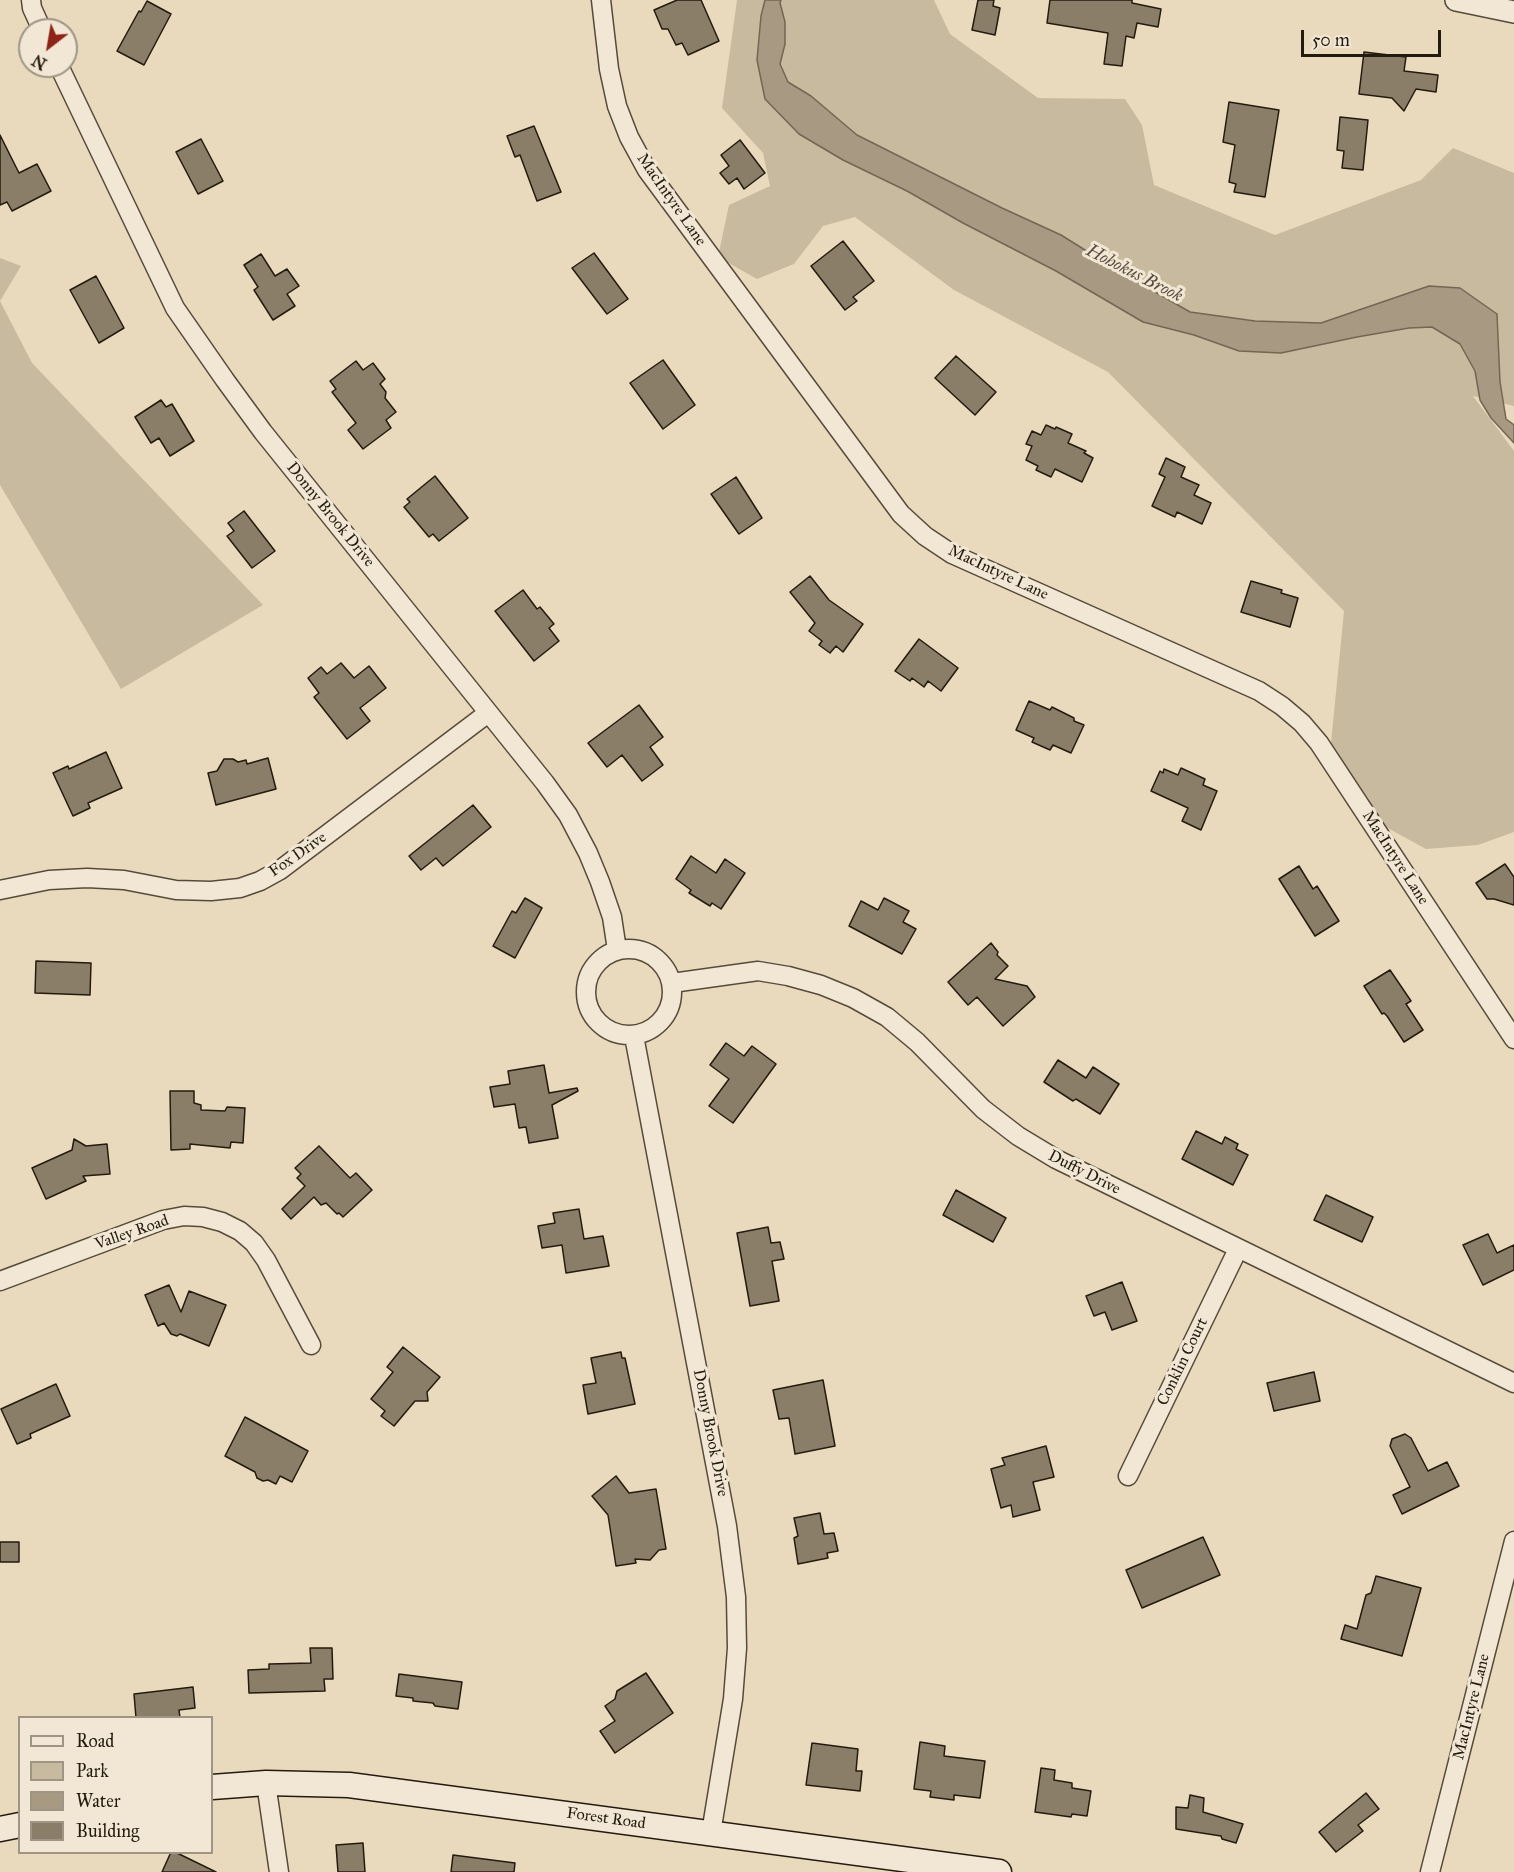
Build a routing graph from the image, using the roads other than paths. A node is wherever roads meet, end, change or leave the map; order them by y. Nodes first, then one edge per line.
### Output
1 (31, 0) edge
2 (601, 0) edge
3 (1456, 0) edge
4 (1501, 6) edge
5 (37, 18) edge
6 (65, 78) edge
7 (488, 713) junction
8 (0, 890) edge
9 (617, 950) junction
10 (672, 983) junction
11 (634, 1036) junction
12 (1514, 1039) edge
13 (1238, 1249) junction
14 (0, 1281) edge
15 (311, 1345) dead end
16 (1514, 1383) edge
17 (1128, 1476) dead end
18 (1514, 1541) edge
19 (266, 1783) junction
20 (213, 1787) edge
21 (18, 1825) edge
22 (0, 1829) edge
23 (711, 1833) junction
24 (279, 1872) edge
25 (999, 1872) edge
26 (1430, 1872) edge

1 - 5 street
2 - 12 street, MacIntyre Lane
3 - 4 street
6 - 7 street, Donny Brook Drive
7 - 8 street, Fox Drive
7 - 9 street, Donny Brook Drive
9 - 10 street
9 - 11 street
10 - 11 street
10 - 13 street, Duffy Drive
11 - 23 street, Donny Brook Drive
13 - 16 street, Duffy Drive
13 - 17 street, Conklin Court
14 - 15 street, Valley Road
18 - 26 street, MacIntyre Lane
19 - 20 main road, Forest Road
19 - 23 main road, Forest Road
19 - 24 street
21 - 22 main road
23 - 25 main road, Forest Road

